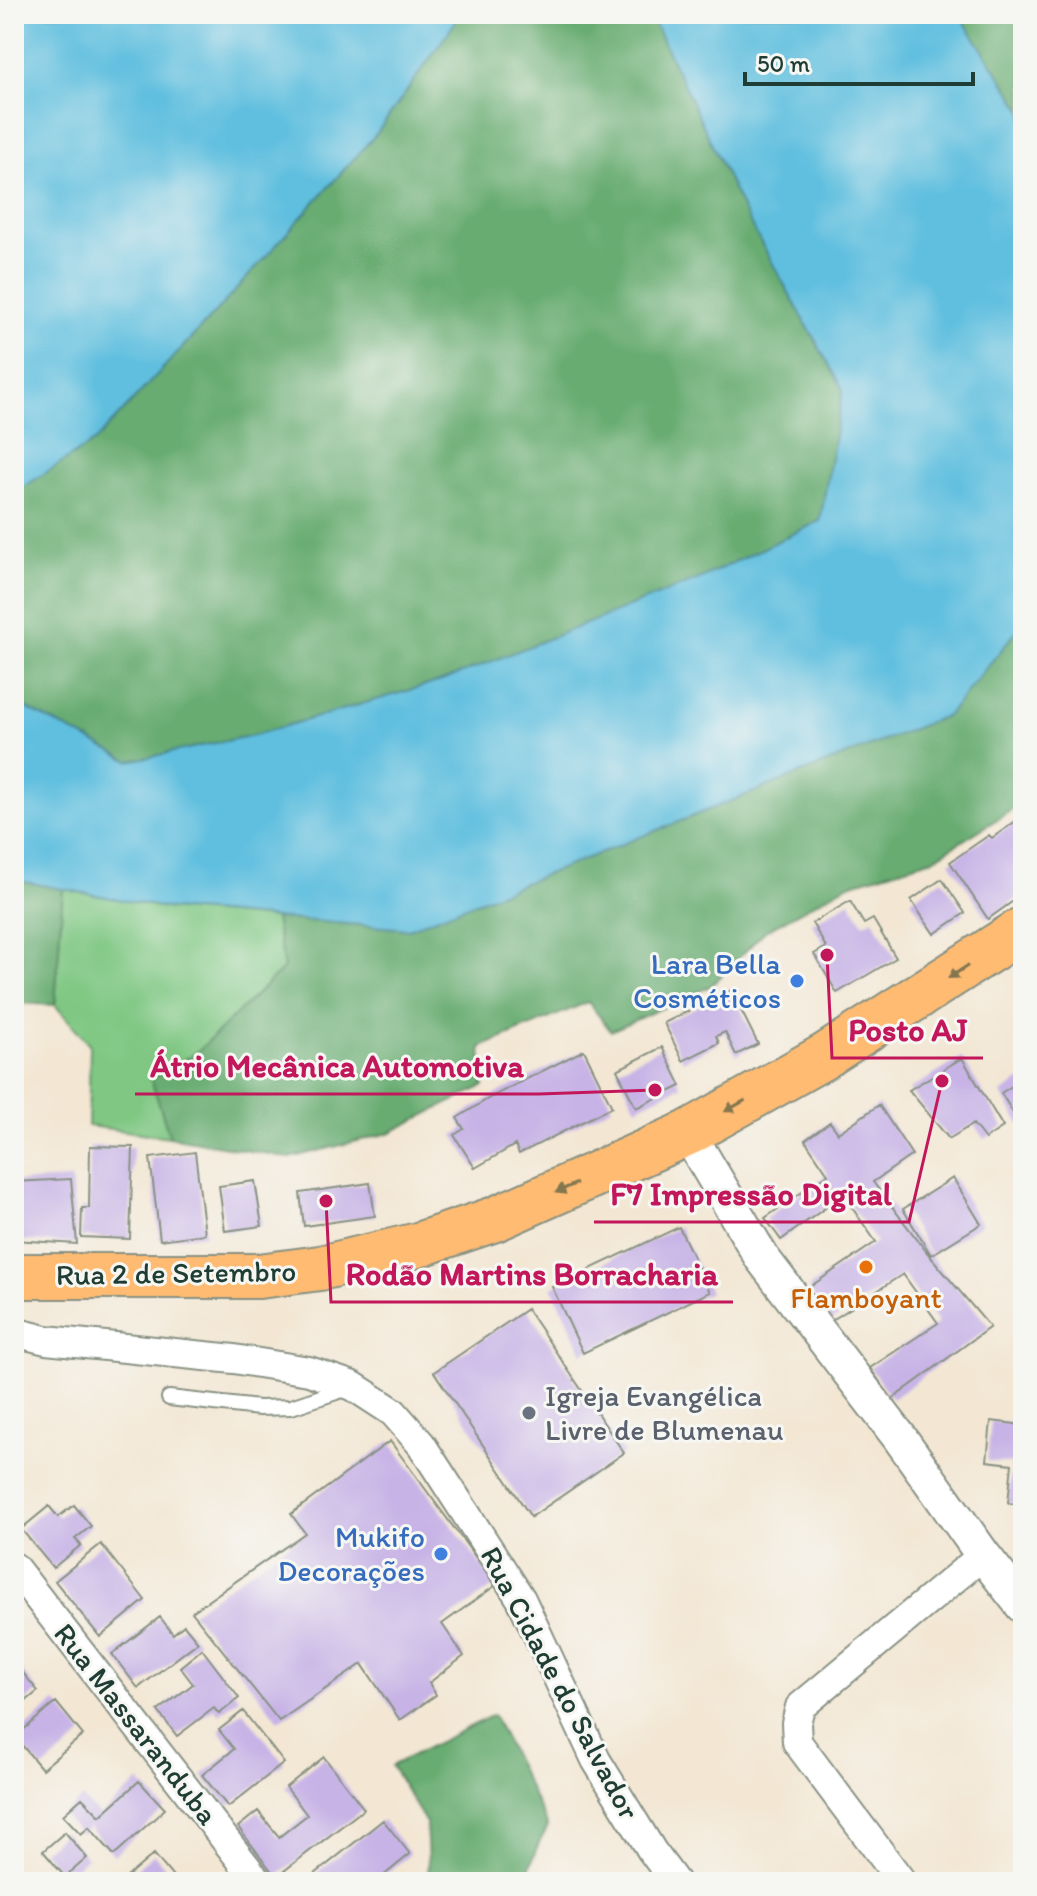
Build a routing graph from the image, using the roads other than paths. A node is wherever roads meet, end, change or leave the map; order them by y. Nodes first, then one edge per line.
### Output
1 (1023, 929) edge
2 (688, 1133) junction
3 (14, 1276) edge
4 (14, 1332) edge
5 (353, 1386) junction
6 (169, 1398) dead end
7 (983, 1555) junction
8 (14, 1567) edge
9 (1023, 1606) edge
10 (258, 1882) edge
11 (675, 1882) edge
12 (902, 1882) edge

1 -> 2 main road, Rua 2 de Setembro
2 -> 3 main road, Rua 2 de Setembro
2 - 7 street
4 - 5 street, Rua Cidade do Salvador
5 - 6 lane
5 - 11 street, Rua Cidade do Salvador
7 - 9 street
7 - 12 street
8 - 10 street, Rua Massaranduba

